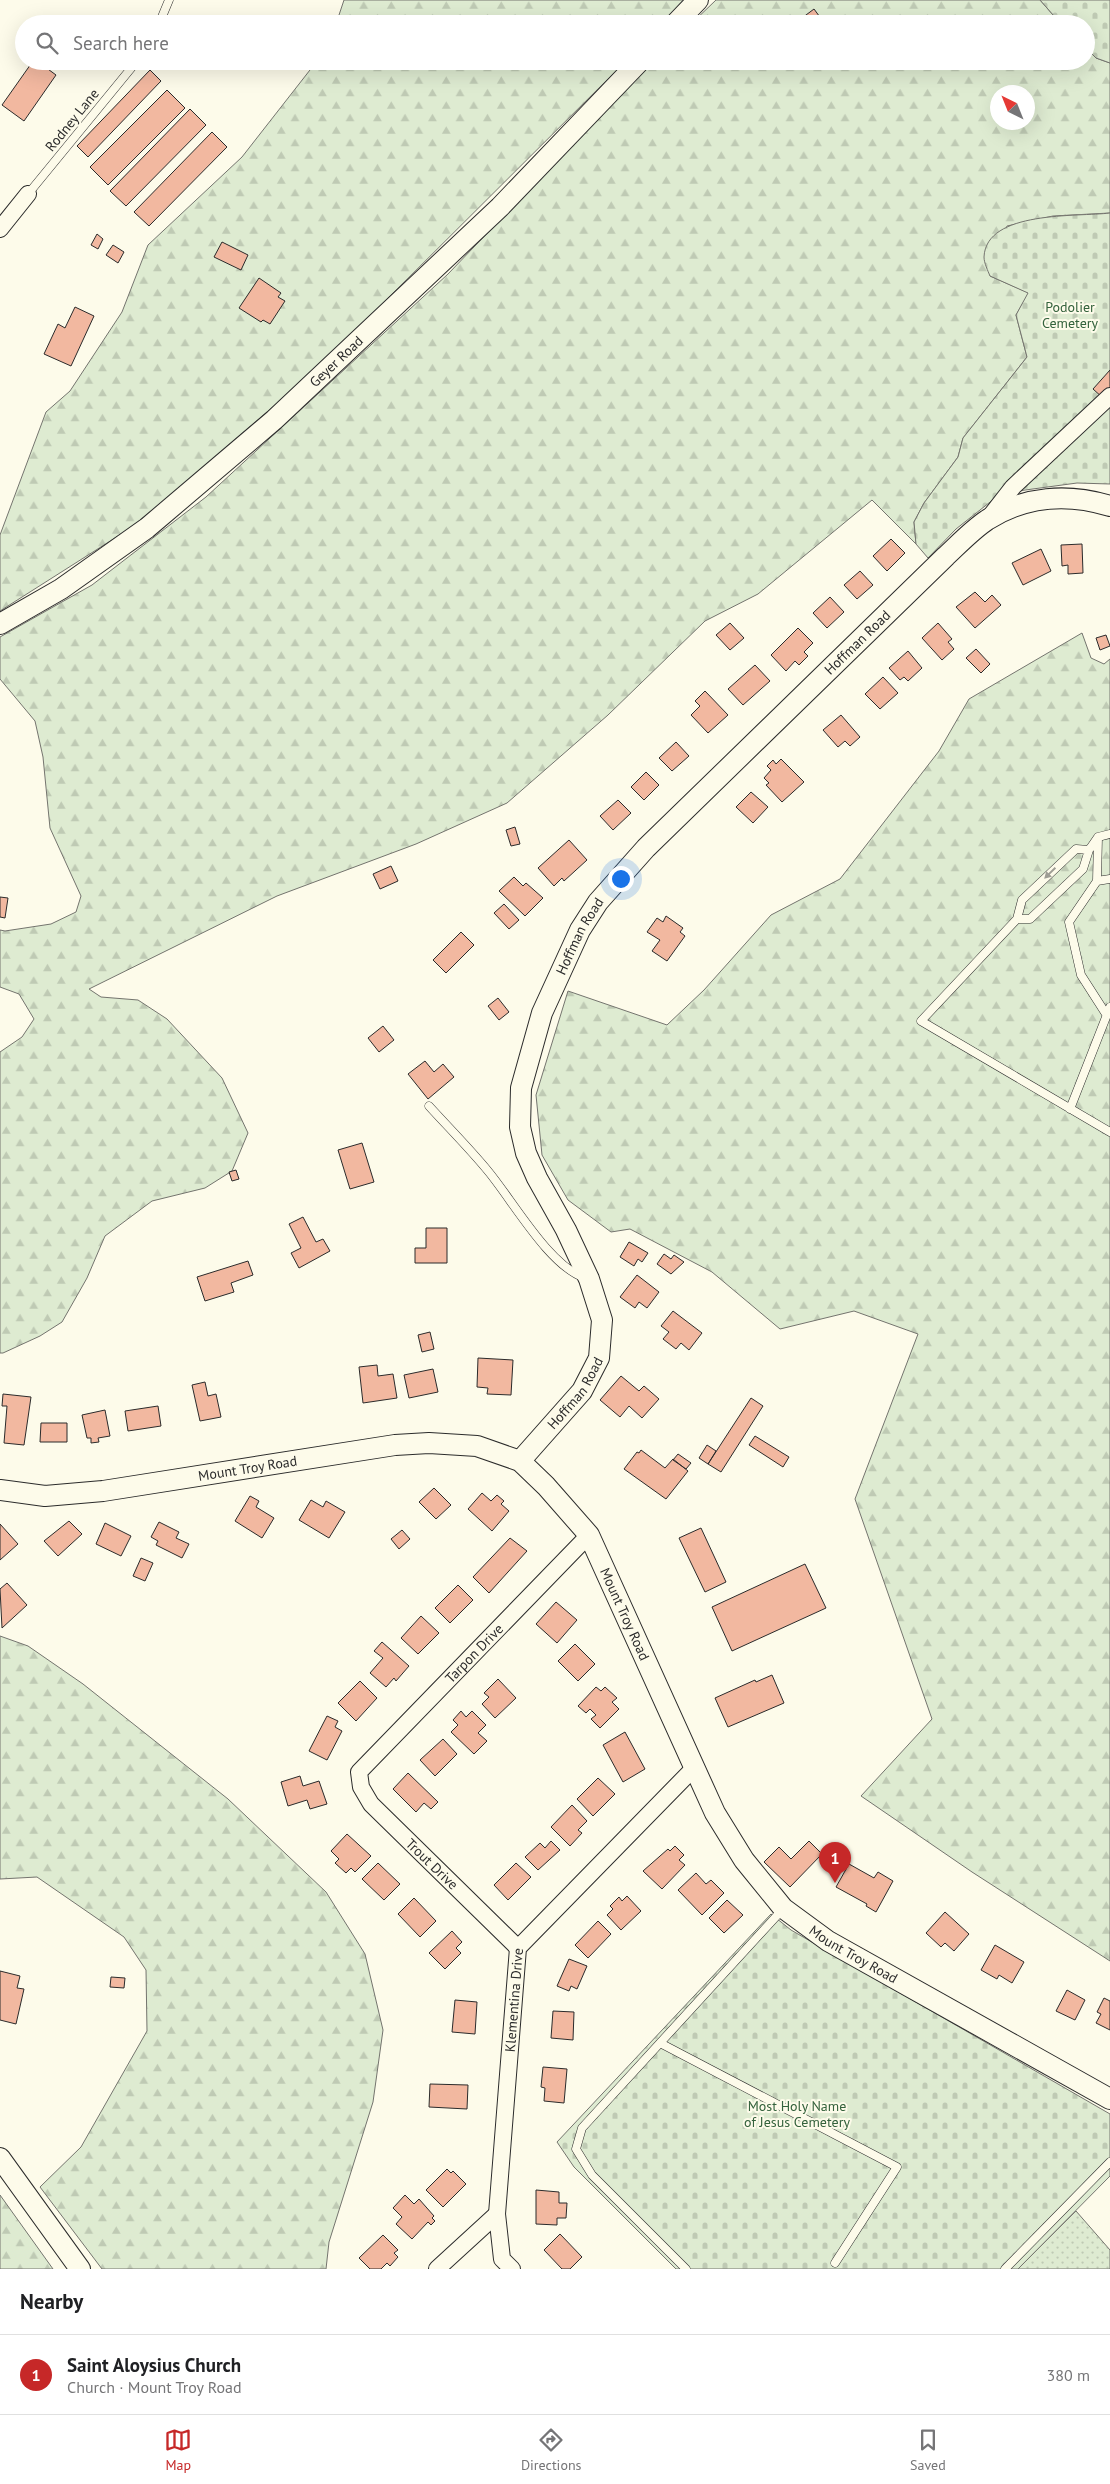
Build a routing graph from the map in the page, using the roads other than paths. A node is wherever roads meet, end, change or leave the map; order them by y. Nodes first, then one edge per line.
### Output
1 (168, 0) edge
2 (698, 0) edge
3 (162, 15) edge
4 (684, 15) edge
5 (129, 70) edge
6 (631, 70) edge
7 (28, 194) joint
8 (0, 228) edge
9 (1110, 396) edge
10 (1110, 506) edge
11 (986, 521) junction
12 (0, 624) edge
13 (1110, 834) edge
14 (1098, 837) junction
15 (1089, 850) junction
16 (1110, 879) edge
17 (1097, 881) junction
18 (1018, 919) junction
19 (1110, 1006) edge
20 (1106, 1014) junction
21 (429, 1106) dead end
22 (1070, 1109) junction
23 (1110, 1132) edge
24 (589, 1279) junction
25 (520, 1461) junction
26 (0, 1490) edge
27 (589, 1536) junction
28 (694, 1768) junction
29 (359, 1772) joint
30 (784, 1908) junction
31 (518, 1948) junction
32 (660, 2043) junction
33 (1110, 2099) edge
34 (0, 2158) edge
35 (1110, 2162) edge
36 (497, 2214) junction
37 (835, 2262) dead end
38 (80, 2269) edge
39 (437, 2269) edge
40 (512, 2269) edge
41 (686, 2269) edge
42 (1005, 2269) edge

1 - 3 lane
2 - 4 street
5 - 7 lane, Rodney Lane
6 - 12 street, Geyer Road
7 - 8 street
9 - 11 street, Hoffman Road
10 - 11 street, Hoffman Road
11 - 24 street, Hoffman Road
13 - 14 lane
14 - 15 lane
14 - 17 lane
15 - 18 lane
15 -> 18 lane
16 - 17 lane
17 - 20 lane
18 - 22 lane
19 - 20 lane
20 - 22 lane
21 - 24 lane
22 - 23 lane
24 - 25 street, Hoffman Road
25 - 26 street, Mount Troy Road
25 - 27 street, Mount Troy Road
27 - 28 street, Mount Troy Road
27 - 29 street, Tarpon Drive
28 - 30 street, Mount Troy Road
28 - 31 street, Klementina Drive
29 - 31 street, Trout Drive
30 - 32 lane
30 - 33 street, Mount Troy Road
31 - 36 street, Klementina Drive
32 - 37 lane
32 - 41 lane
34 - 38 street
35 - 42 lane
36 - 39 street
36 - 40 street, Klementina Drive

